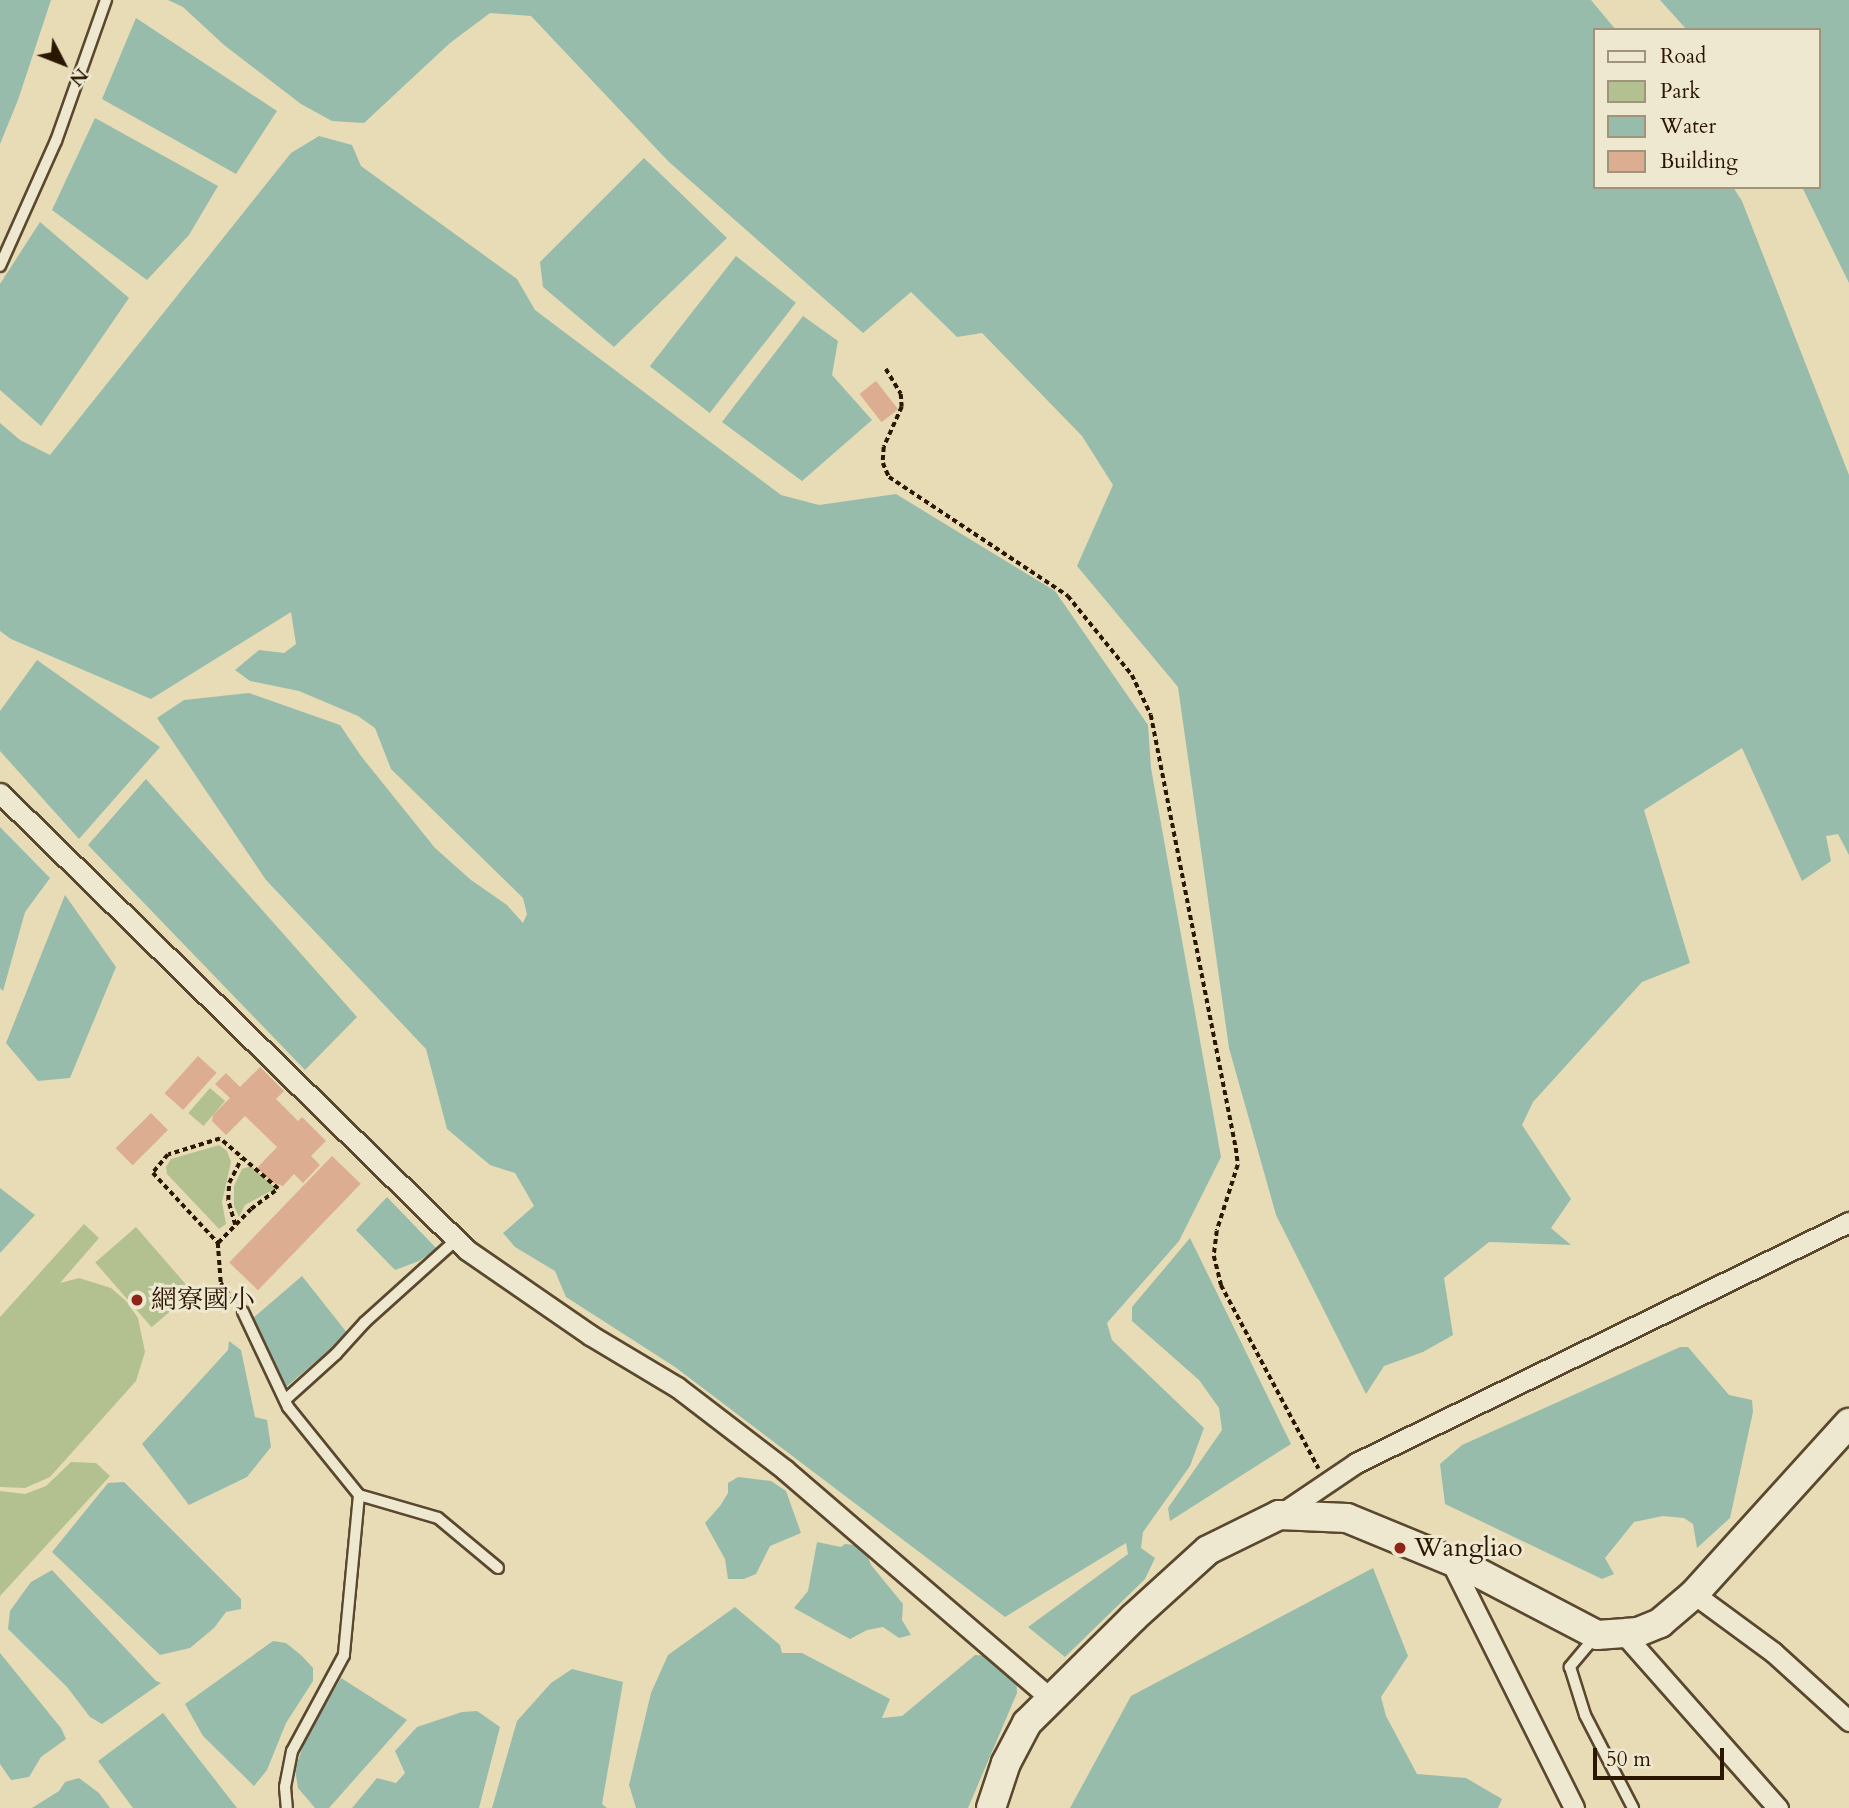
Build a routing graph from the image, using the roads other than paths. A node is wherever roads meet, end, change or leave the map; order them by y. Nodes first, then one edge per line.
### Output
1 (106, 0) edge
2 (0, 266) edge
3 (0, 793) edge
4 (1849, 1222) edge
5 (456, 1240) junction
6 (243, 1312) road end
7 (285, 1400) junction
8 (1849, 1423) edge
9 (359, 1495) junction
10 (1279, 1515) junction
11 (1450, 1560) junction
12 (498, 1568) dead end
13 (1695, 1594) junction
14 (1610, 1634) junction
15 (1052, 1700) junction
16 (1849, 1721) edge
17 (287, 1808) edge
18 (991, 1808) edge
19 (1574, 1808) edge
20 (1633, 1808) edge
21 (1778, 1808) edge

1 - 2 lane
3 - 5 street
4 - 10 street
5 - 7 lane
5 - 15 street
6 - 7 lane
7 - 9 lane
8 - 13 main road
9 - 12 lane
9 - 17 lane
10 - 11 main road
10 - 15 main road
11 - 14 main road
11 - 19 street
13 - 14 main road
13 - 16 street
14 - 20 lane
14 - 21 street
15 - 18 main road

